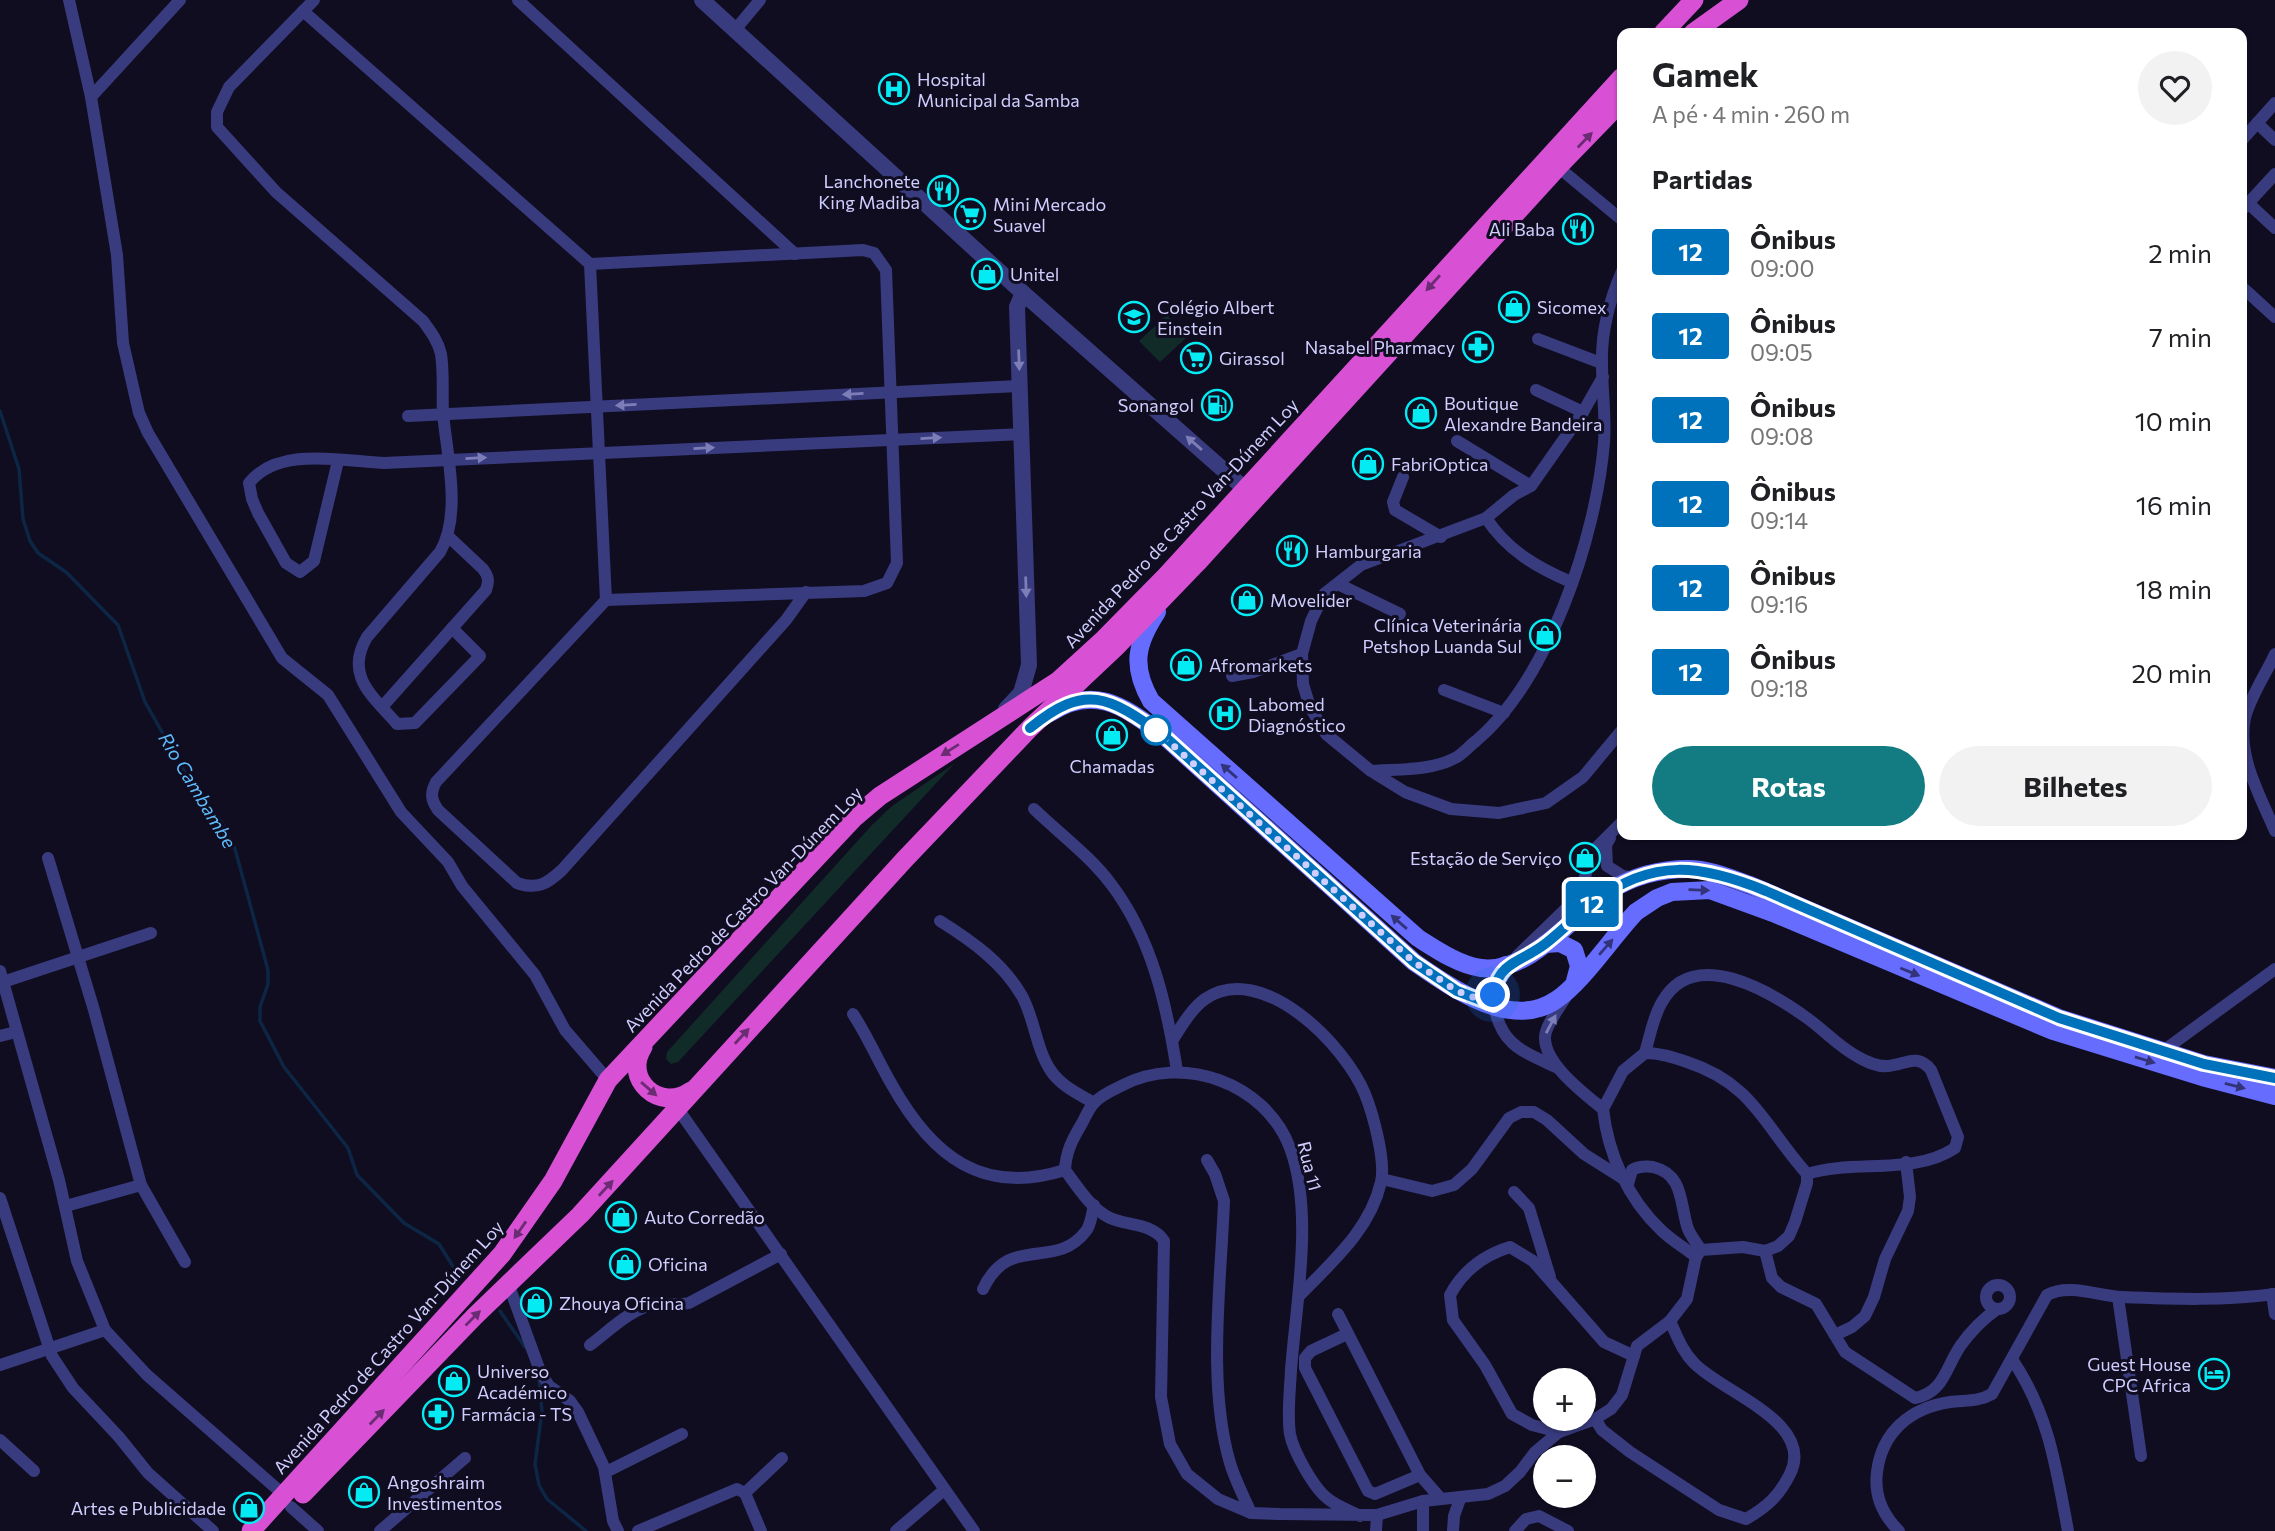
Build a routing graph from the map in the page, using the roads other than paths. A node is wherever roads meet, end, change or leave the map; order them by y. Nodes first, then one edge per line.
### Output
1 (69, 0) edge
2 (180, 0) edge
3 (314, 0) edge
4 (518, 0) edge
5 (702, 0) edge
6 (760, 0) edge
7 (1694, 0) edge
8 (1739, 0) edge
9 (303, 11) junction
10 (1668, 28) edge
11 (1700, 28) edge
12 (735, 30) junction
13 (1617, 82) edge
14 (91, 97) junction
15 (2275, 103) edge
16 (1617, 106) edge
17 (2257, 123) junction
18 (2247, 134) edge
19 (2275, 140) edge
20 (1558, 167) junction
21 (2275, 174) edge
22 (2247, 204) edge
23 (2247, 207) edge
24 (1617, 216) edge
25 (2275, 228) edge
26 (795, 254) junction
27 (590, 264) junction
28 (1617, 283) edge
29 (2247, 292) edge
30 (1023, 293) junction
31 (2275, 317) edge
32 (1538, 339) dead end
33 (1602, 370) junction
34 (1020, 386) junction
35 (1536, 390) dead end
36 (891, 393) junction
37 (598, 406) junction
38 (1583, 412) junction
39 (443, 413) junction
40 (408, 416) dead end
41 (1021, 434) junction
42 (892, 440) junction
43 (1457, 441) dead end
44 (600, 453) junction
45 (449, 460) junction
46 (338, 461) junction
47 (1403, 477) dead end
48 (1531, 486) junction
49 (1245, 489) junction
50 (1486, 518) junction
51 (449, 537) junction
52 (1441, 537) junction
53 (1571, 582) junction
54 (1338, 584) junction
55 (1171, 591) junction
56 (806, 592) junction
57 (606, 600) junction
58 (1401, 614) dead end
59 (452, 628) junction
60 (1302, 653) junction
61 (2275, 654) edge
62 (1232, 676) dead end
63 (1444, 690) dead end
64 (383, 707) junction
65 (2247, 707) edge
66 (1504, 713) junction
67 (1030, 728) junction
68 (976, 733) junction
69 (1617, 736) edge
70 (2247, 760) edge
71 (1371, 771) junction
72 (1034, 809) dead end
73 (1617, 828) edge
74 (1617, 829) edge
75 (2275, 831) edge
76 (48, 859) dead end
77 (1634, 878) junction
78 (940, 921) dead end
79 (151, 933) dead end
80 (1545, 944) junction
81 (78, 955) junction
82 (1506, 965) junction
83 (2275, 969) edge
84 (2, 976) edge
85 (1575, 981) junction
86 (1494, 1005) junction
87 (853, 1014) dead end
88 (16, 1032) junction
89 (0, 1036) edge
90 (1172, 1041) junction
91 (645, 1043) junction
92 (2162, 1051) junction
93 (1645, 1053) junction
94 (1558, 1068) junction
95 (1177, 1071) junction
96 (2275, 1078) edge
97 (608, 1080) junction
98 (696, 1086) junction
99 (2275, 1096) edge
100 (1094, 1103) junction
101 (678, 1108) junction
102 (1603, 1109) junction
103 (1207, 1160) dead end
104 (1906, 1162) junction
105 (1065, 1170) junction
106 (1807, 1174) junction
107 (1382, 1179) junction
108 (1625, 1181) junction
109 (141, 1185) junction
110 (1514, 1192) dead end
111 (0, 1198) edge
112 (1094, 1205) junction
113 (66, 1206) junction
114 (1765, 1251) junction
115 (1699, 1253) junction
116 (781, 1254) junction
117 (185, 1262) dead end
118 (1550, 1281) junction
119 (505, 1286) junction
120 (983, 1289) dead end
121 (2273, 1294) edge
122 (1298, 1296) junction
123 (2118, 1297) junction
124 (1997, 1309) dead end
125 (1338, 1314) dead end
126 (2275, 1314) edge
127 (1670, 1321) junction
128 (106, 1330) junction
129 (1347, 1334) junction
130 (1835, 1335) junction
131 (436, 1342) junction
132 (590, 1345) dead end
133 (49, 1348) junction
134 (1634, 1356) junction
135 (2012, 1359) junction
136 (0, 1365) edge
137 (1596, 1418) edge
138 (1596, 1421) edge
139 (1559, 1432) joint
140 (682, 1434) dead end
141 (0, 1440) edge
142 (2141, 1456) dead end
143 (465, 1458) dead end
144 (782, 1458) dead end
145 (34, 1471) dead end
146 (606, 1472) junction
147 (1420, 1475) junction
148 (944, 1490) junction
149 (745, 1493) junction
150 (1460, 1499) junction
151 (1432, 1500) junction
152 (288, 1501) junction
153 (1251, 1513) junction
154 (1377, 1515) junction
155 (1360, 1516) junction
156 (1423, 1525) edge
157 (213, 1531) edge
158 (251, 1531) edge
159 (269, 1531) edge
160 (318, 1531) edge
161 (380, 1531) edge
162 (618, 1531) edge
163 (638, 1531) edge
164 (761, 1531) edge
165 (896, 1531) edge
166 (974, 1531) edge
167 (1377, 1531) edge
168 (1453, 1531) edge
169 (1515, 1531) edge
170 (1568, 1531) edge
171 (1899, 1531) edge
172 (2068, 1531) edge

1 - 14 street
2 - 14 street
3 - 9 street
4 - 26 street
5 - 12 street
6 - 12 street
7 - 10 highway
8 - 11 highway
9 - 27 street
9 - 39 street
12 - 30 street
13 -> 49 highway, Avenida Pedro de Castro Van-Dúnem Loy
14 - 97 street
15 - 17 street
20 -> 16 highway, Avenida Pedro de Castro Van-Dúnem Loy
17 - 18 street
17 - 19 street
20 - 24 street
20 - 55 highway, Avenida Pedro de Castro Van-Dúnem Loy
21 - 22 street
23 - 25 street
26 - 27 street
26 - 36 street
27 - 37 street
28 - 33 street
29 - 31 street
30 -> 34 street
49 -> 30 street
32 - 33 street
33 - 38 street
33 - 53 street
34 - 36 street
34 - 41 street
35 - 38 street
36 -> 37 street
36 - 42 street
37 - 39 street
37 - 44 street
38 - 48 street
39 - 40 street
39 - 45 street
42 -> 41 street
41 -> 68 street
44 -> 42 street
42 - 56 street
43 - 48 street
45 -> 44 street
44 - 57 street
45 - 46 street
45 - 51 street
46 - 46 street
47 - 52 street
48 - 50 street
49 - 68 highway, Avenida Pedro de Castro Van-Dúnem Loy
50 - 52 street
50 - 53 street
51 - 59 street
51 - 64 street
52 - 54 street
53 - 66 street
54 - 58 street
54 - 60 street
55 - 67 highway, Avenida Pedro de Castro Van-Dúnem Loy
82 -> 55 main road
56 - 57 street
56 - 57 street
59 - 64 street
59 - 64 street
60 - 62 street
60 - 71 street
61 - 65 street
63 - 66 street
66 - 71 street
67 - 86 main road
98 -> 67 highway, Avenida Pedro de Castro Van-Dúnem Loy
68 -> 91 highway, Avenida Pedro de Castro Van-Dúnem Loy
69 - 71 street
70 - 75 street
72 - 90 street
73 - 82 street
74 - 77 street
76 - 81 street
77 - 80 main road
77 - 92 main road
78 - 100 street
79 - 81 street
80 - 82 main road
80 - 85 main road
81 - 84 street
81 - 109 street
82 - 86 main road
83 - 92 street
84 - 88 street
85 - 86 main road
94 -> 85 street
85 -> 99 main road
86 - 94 street
87 - 105 street
88 - 89 street
88 - 113 street
90 - 95 street
90 - 107 street
91 - 97 highway, Avenida Pedro de Castro Van-Dúnem Loy
91 -> 98 highway
92 - 96 main road
93 - 102 street
93 - 104 street
93 - 106 street
94 - 102 street
95 - 100 street, Rua 11
95 - 122 street, Rua 11
97 -> 131 highway, Avenida Pedro de Castro Van-Dúnem Loy
98 - 101 highway, Avenida Pedro de Castro Van-Dúnem Loy
100 - 105 street, Rua 11
101 - 116 street
119 -> 101 highway, Avenida Pedro de Castro Van-Dúnem Loy
102 - 108 street
103 - 153 street
104 - 106 street
104 - 130 street
105 - 112 street
106 - 114 street
107 - 108 street
107 - 122 street
108 - 115 street
108 - 115 street
109 - 113 street
109 - 117 street
110 - 118 street
111 - 133 street
112 - 120 street
112 - 153 street
113 - 128 street
114 - 115 street
114 - 130 street
115 - 127 street
116 - 132 street
116 - 148 street
118 - 134 street
118 - 139 street
131 -> 119 highway, Avenida Pedro de Castro Van-Dúnem Loy
119 - 146 street
121 - 123 street
121 - 126 street
122 - 155 street, Rua 11
123 - 135 street
123 - 142 street
124 - 130 street
125 - 129 street
127 - 134 street
127 - 138 street
128 - 133 street
128 - 152 street
129 - 147 street
129 - 147 street
131 - 152 highway, Avenida Pedro de Castro Van-Dúnem Loy
133 - 136 street
133 - 157 street
134 - 137 street
135 - 171 street
135 - 172 street
139 - 150 street
140 - 146 street
141 - 145 street
143 - 161 street
144 - 149 street
146 - 162 street
147 - 151 street
148 - 165 street
148 - 166 street
149 - 163 street
149 - 164 street
150 - 151 street
150 - 168 street
151 - 154 street
151 - 156 street
152 - 158 highway, Avenida Pedro de Castro Van-Dúnem Loy
152 - 159 highway, Avenida Pedro de Castro Van-Dúnem Loy
152 - 160 street
153 - 155 street
154 - 155 street
154 - 167 street
169 - 170 street

